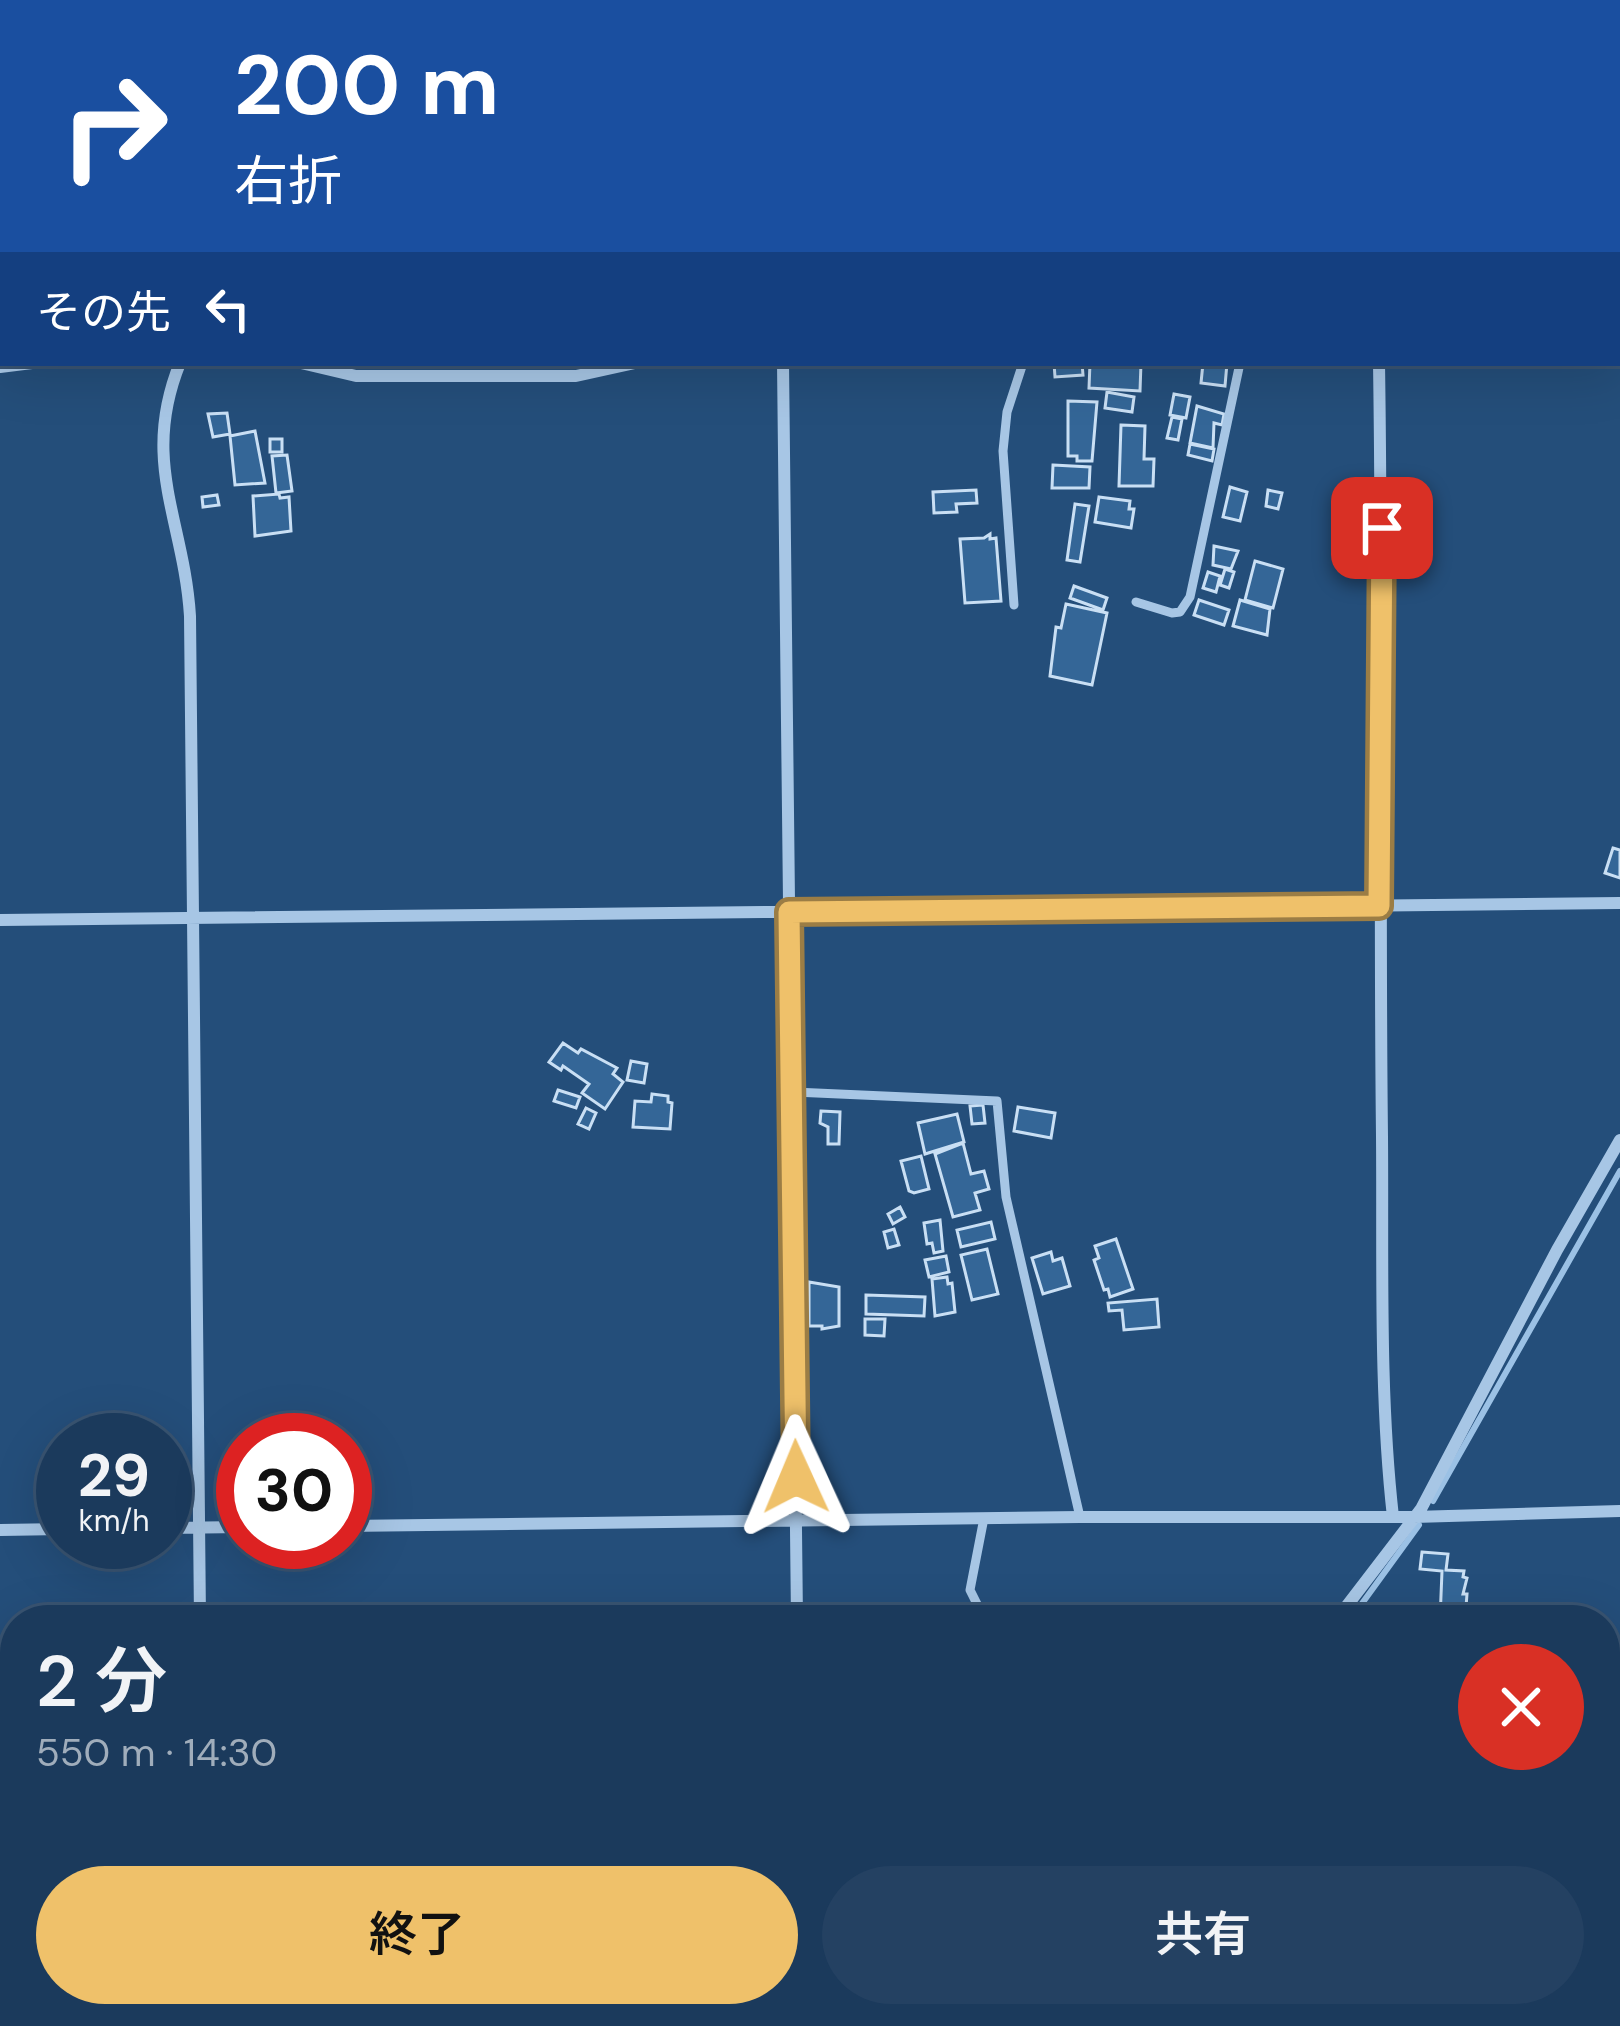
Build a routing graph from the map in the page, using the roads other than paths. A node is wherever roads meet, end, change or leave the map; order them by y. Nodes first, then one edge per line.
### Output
1 (179, 366) edge
2 (314, 366) edge
3 (622, 366) edge
4 (784, 366) edge
5 (1022, 366) edge
6 (1239, 366) edge
7 (1379, 366) edge
8 (1136, 602) dead end
9 (1014, 605) dead end
10 (1620, 903) edge
11 (1379, 906) junction
12 (789, 912) junction
13 (191, 919) junction
14 (0, 920) edge
15 (794, 1092) junction
16 (1620, 1140) edge
17 (1620, 1511) edge
18 (1080, 1516) junction
19 (1393, 1517) junction
20 (1414, 1517) junction
21 (984, 1518) junction
22 (797, 1520) junction
23 (372, 1526) edge
24 (192, 1528) edge
25 (199, 1528) junction
26 (216, 1528) edge
27 (36, 1529) edge
28 (0, 1530) edge
29 (200, 1605) edge
30 (797, 1605) edge
31 (978, 1605) edge
32 (1347, 1605) edge

1 - 13 street
2 - 3 street
4 - 12 street
5 - 9 lane
6 - 8 lane
7 - 11 street
10 - 11 street
11 - 12 street
11 - 19 street
12 - 13 street
12 - 15 street
13 - 14 street
13 - 25 street
15 - 18 lane
15 - 22 street
16 - 20 street
17 - 20 street
18 - 19 street
18 - 21 street
19 - 20 street
20 - 32 street
21 - 22 street
21 - 31 lane
22 - 23 street
22 - 30 street
24 - 25 street
25 - 26 street
25 - 29 street
27 - 28 street

